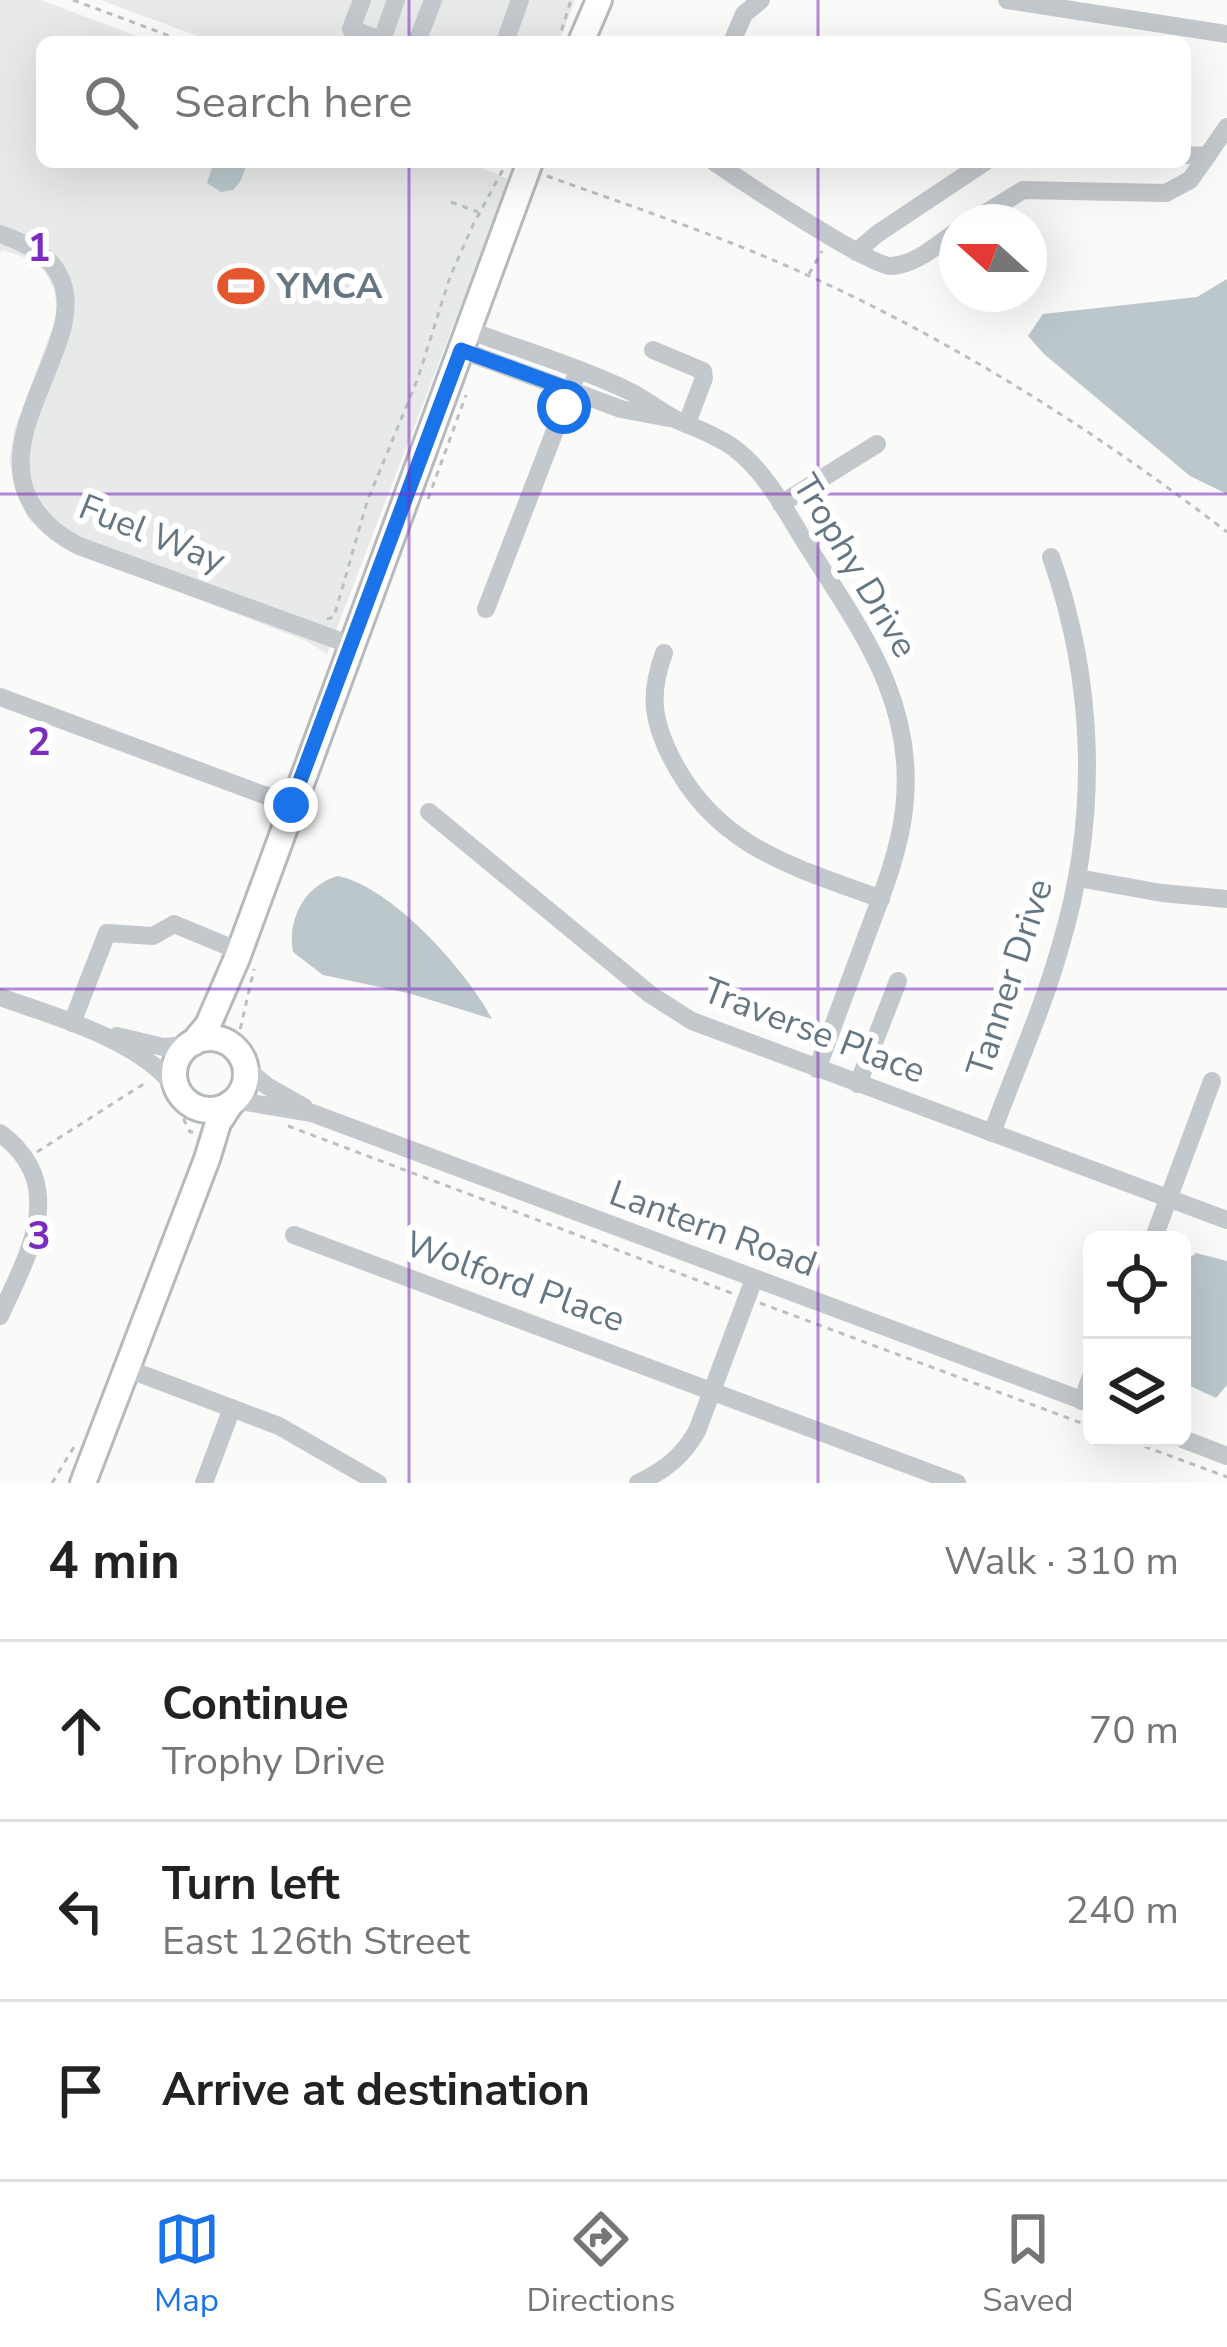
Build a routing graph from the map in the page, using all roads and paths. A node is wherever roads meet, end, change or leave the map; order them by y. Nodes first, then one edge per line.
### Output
1 (74, 0) edge
2 (362, 0) edge
3 (396, 0) edge
4 (433, 0) edge
5 (520, 0) edge
6 (572, 0) edge
7 (583, 0) edge
8 (599, 0) edge
9 (761, 0) edge
10 (1017, 1) edge
11 (1227, 34) edge
12 (170, 36) edge
13 (370, 36) edge
14 (385, 36) edge
15 (419, 36) edge
16 (507, 36) edge
17 (560, 36) edge
18 (572, 36) edge
19 (583, 36) edge
20 (735, 36) edge
21 (1227, 128) edge
22 (1191, 155) edge
23 (1207, 156) junction
24 (504, 168) edge
25 (536, 168) edge
26 (723, 168) edge
27 (976, 168) edge
28 (451, 202) dead end
29 (1000, 204) edge
30 (479, 212) junction
31 (0, 234) edge
32 (830, 236) junction
33 (939, 243) edge
34 (856, 252) junction
35 (808, 276) junction
36 (465, 340) junction
37 (653, 350) dead end
38 (574, 380) junction
39 (467, 390) dead end
40 (681, 421) junction
41 (877, 444) dead end
42 (426, 504) dead end
43 (781, 504) junction
44 (1227, 532) edge
45 (1051, 557) dead end
46 (486, 609) dead end
47 (320, 618) dead end
48 (350, 646) junction
49 (664, 653) dead end
50 (0, 697) edge
51 (291, 805) junction
52 (429, 812) dead end
53 (1078, 878) junction
54 (880, 898) junction
55 (1227, 899) edge
56 (244, 956) junction
57 (898, 981) dead end
58 (0, 997) edge
59 (78, 1026) junction
60 (191, 1044) junction
61 (245, 1060) junction
62 (817, 1069) junction
63 (1212, 1081) dead end
64 (858, 1084) junction
65 (174, 1094) junction
66 (233, 1101) junction
67 (312, 1113) junction
68 (278, 1122) dead end
69 (0, 1133) edge
70 (206, 1133) junction
71 (992, 1133) junction
72 (25, 1159) junction
73 (1168, 1198) junction
74 (1227, 1220) edge
75 (1156, 1231) edge
76 (294, 1235) dead end
77 (754, 1279) junction
78 (747, 1298) junction
79 (0, 1316) edge
80 (128, 1369) junction
81 (713, 1391) junction
82 (1083, 1401) edge
83 (232, 1408) junction
84 (1083, 1424) edge
85 (1191, 1442) edge
86 (1146, 1447) edge
87 (1227, 1456) edge
88 (1227, 1477) edge
89 (83, 1483) edge
90 (204, 1483) edge
91 (378, 1483) edge
92 (638, 1483) edge
93 (957, 1483) edge

1 - 12 path
2 - 13 street
3 - 14 street
4 - 15 street
5 - 16 street
6 - 17 path
7 - 18 main road
8 - 19 main road
9 - 20 street
10 - 11 street
21 - 23 street
22 - 23 street
23 - 29 street
24 - 30 path
25 - 35 path
25 - 36 main road
26 - 32 street
27 - 34 street
28 - 30 path
30 - 47 path
31 - 48 street, Fuel Way
32 - 34 street
32 - 35 path
33 - 34 street
35 - 44 path
36 - 38 street, Trophy Drive
36 - 48 main road
37 - 40 street
38 - 40 street, Trophy Drive
38 - 46 street
39 - 42 path
40 - 43 street, Trophy Drive
41 - 43 street
43 - 54 street, Trophy Drive
45 - 53 street, Tanner Drive
48 - 51 main road
49 - 54 street
50 - 51 street
51 - 56 main road
52 - 62 street, Traverse Place
53 - 55 street
53 - 71 street, Tanner Drive
54 - 62 street, Trophy Drive
56 - 59 street
56 - 60 main road
56 - 61 path
56 - 61 main road
57 - 64 street
58 - 59 street
59 - 60 street
59 - 65 street
60 - 61 main road
60 - 65 main road
61 - 66 main road
61 - 67 street, Lantern Road
62 - 64 street, Traverse Place
63 - 73 street
64 - 71 street, Traverse Place
65 - 66 main road
65 - 70 main road
65 - 70 path
65 - 72 path
66 - 67 street, Lantern Road
66 - 70 main road
67 - 77 street, Lantern Road
68 - 78 path
69 - 72 street
70 - 80 main road
71 - 73 street, Traverse Place
72 - 79 street
73 - 74 street, Traverse Place
73 - 75 street
76 - 81 street, Wolford Place
77 - 78 street
77 - 82 street, Lantern Road
78 - 81 street
78 - 84 path
80 - 83 street
80 - 89 main road
81 - 92 street
81 - 93 street, Wolford Place
83 - 90 street
83 - 91 street
85 - 87 street
86 - 88 path

